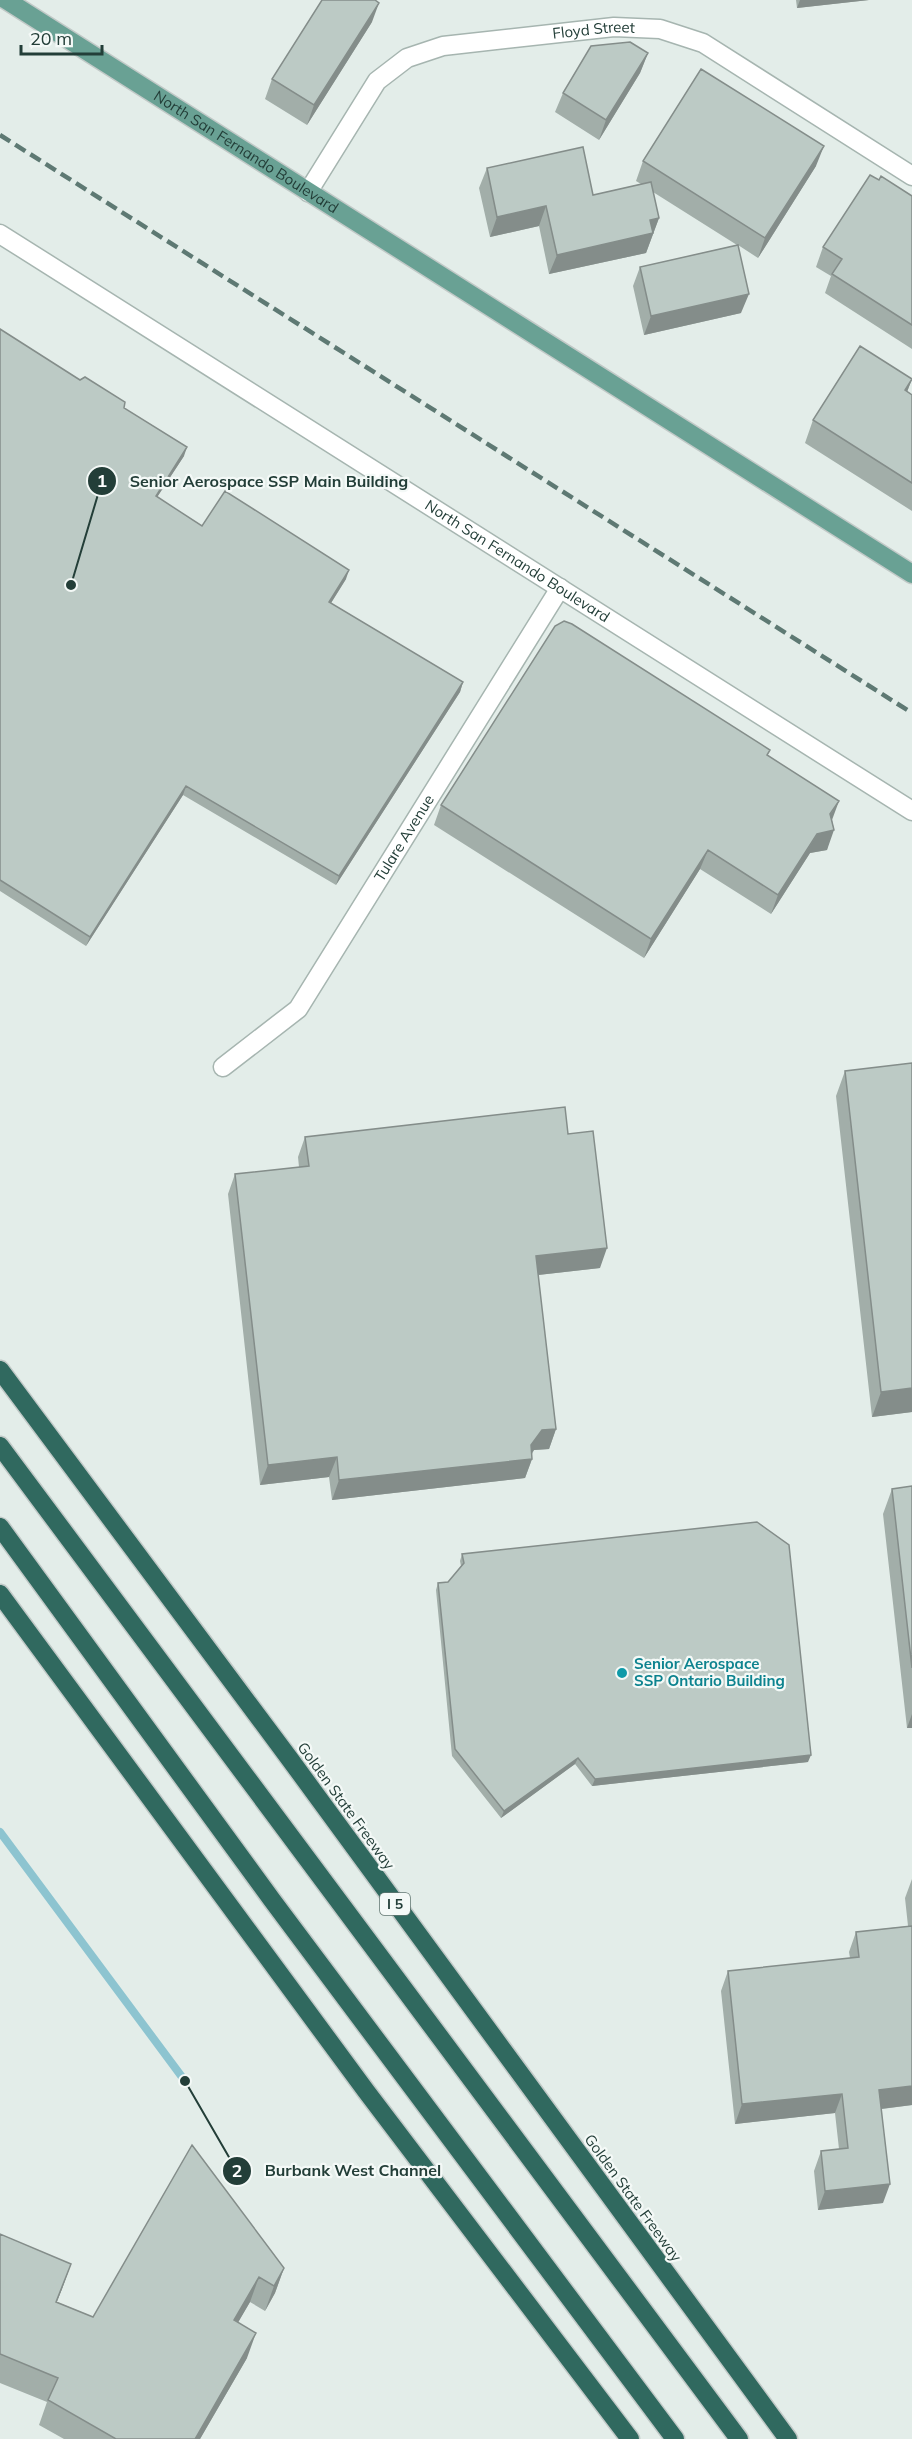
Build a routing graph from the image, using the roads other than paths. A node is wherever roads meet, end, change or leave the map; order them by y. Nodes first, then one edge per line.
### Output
1 (6, 0) edge
2 (912, 176) edge
3 (308, 192) junction
4 (0, 234) edge
5 (912, 574) edge
6 (560, 588) junction
7 (912, 811) edge
8 (223, 1067) dead end
9 (0, 1370) edge
10 (0, 1446) edge
11 (0, 1527) edge
12 (0, 1594) edge
13 (630, 2439) edge
14 (675, 2439) edge
15 (739, 2439) edge
16 (788, 2439) edge

1 - 3 main road, North San Fernando Boulevard
2 - 3 street, Floyd Street
3 - 5 main road, North San Fernando Boulevard
4 - 6 street, North San Fernando Boulevard
6 - 7 street, North San Fernando Boulevard
6 - 8 street, Tulare Avenue
9 - 16 highway, Golden State Freeway / I 5
10 - 15 highway
11 - 14 highway
12 - 13 highway

